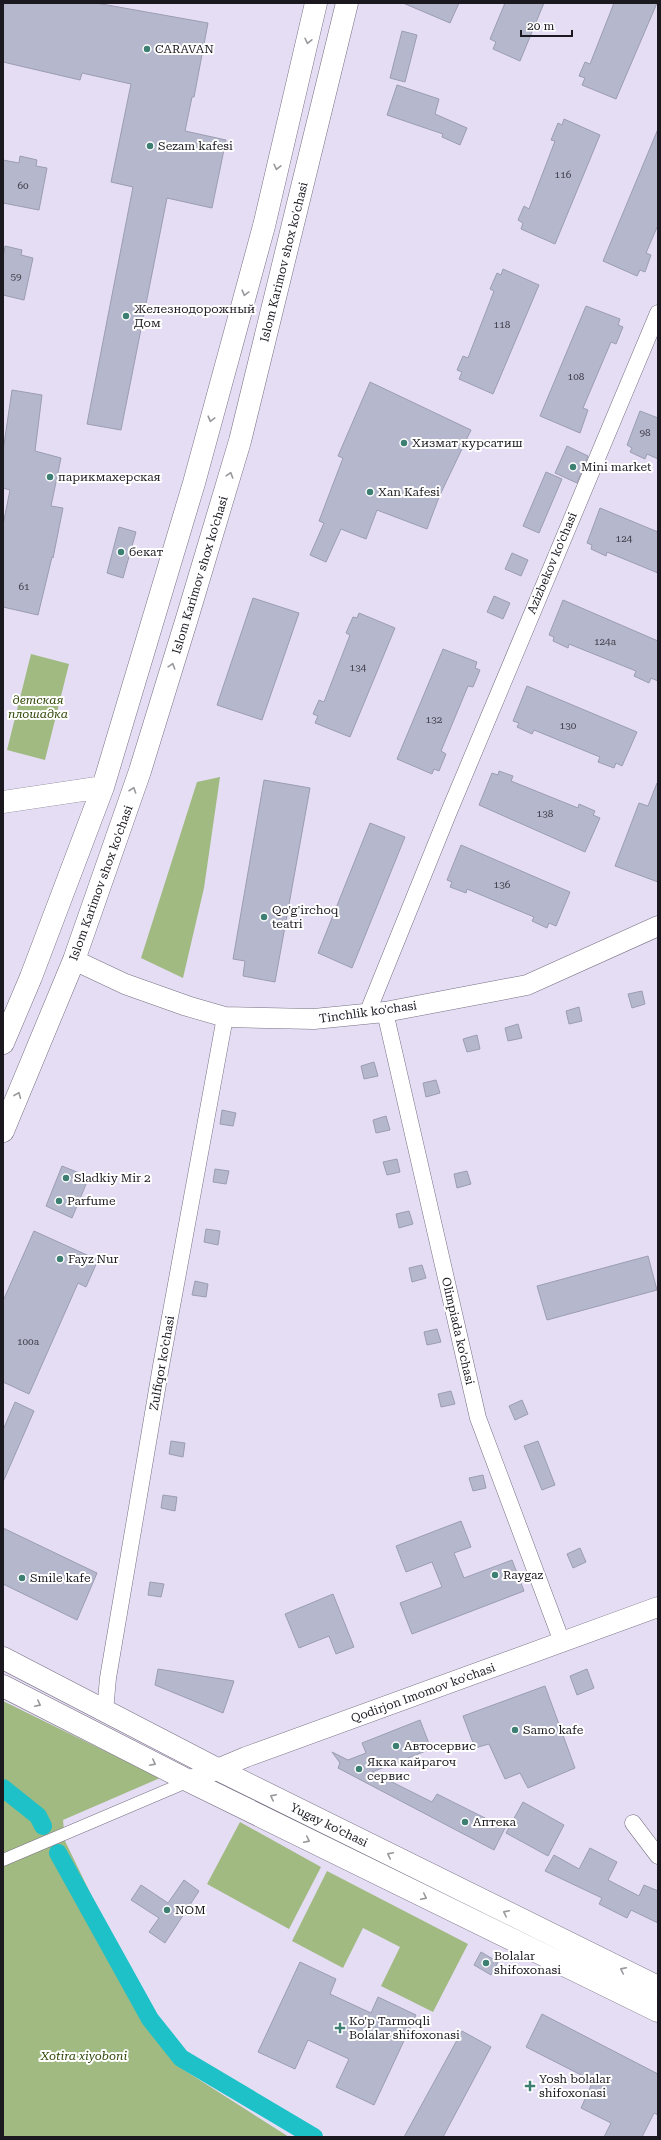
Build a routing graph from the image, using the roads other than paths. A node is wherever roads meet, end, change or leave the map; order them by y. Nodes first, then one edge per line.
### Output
1 (316, 3) edge
2 (347, 3) edge
3 (286, 130) junction
4 (314, 140) junction
5 (658, 313) edge
6 (103, 787) junction
7 (3, 802) edge
8 (658, 926) edge
9 (74, 960) junction
10 (376, 1013) junction
11 (224, 1016) junction
12 (3, 1043) edge
13 (3, 1131) edge
14 (658, 1607) edge
15 (562, 1642) junction
16 (3, 1658) edge
17 (3, 1686) edge
18 (105, 1711) junction
19 (217, 1769) junction
20 (189, 1782) junction
21 (633, 1823) dead end
22 (658, 1856) edge
23 (3, 1860) edge
24 (658, 1987) edge
25 (658, 2012) edge

1 -> 3 main road
2 - 4 main road, Islom Karimov shox ko'chasi
3 - 4 main road
3 -> 6 main road
9 -> 4 main road, Islom Karimov shox ko'chasi
5 - 10 street, Azizbekov ko'chasi
6 - 7 main road
6 - 12 main road
8 - 10 street, Tinchlik ko'chasi
9 - 11 street, Tinchlik ko'chasi
13 -> 9 main road, Islom Karimov shox ko'chasi
10 - 11 street, Tinchlik ko'chasi
10 - 15 street, Olimpiada ko'chasi
11 - 18 street, Zulfiqor ko'chasi
14 - 15 street, Qodirjon Imomov ko'chasi
15 - 19 street, Qodirjon Imomov ko'chasi
16 - 18 main road, Yugay ko'chasi
17 -> 20 main road, Yugay ko'chasi
18 - 19 main road, Yugay ko'chasi
19 - 20 street, Qodirjon Imomov ko'chasi
24 -> 19 main road, Yugay ko'chasi
20 - 23 street
20 -> 25 main road, Yugay ko'chasi
21 - 22 street

